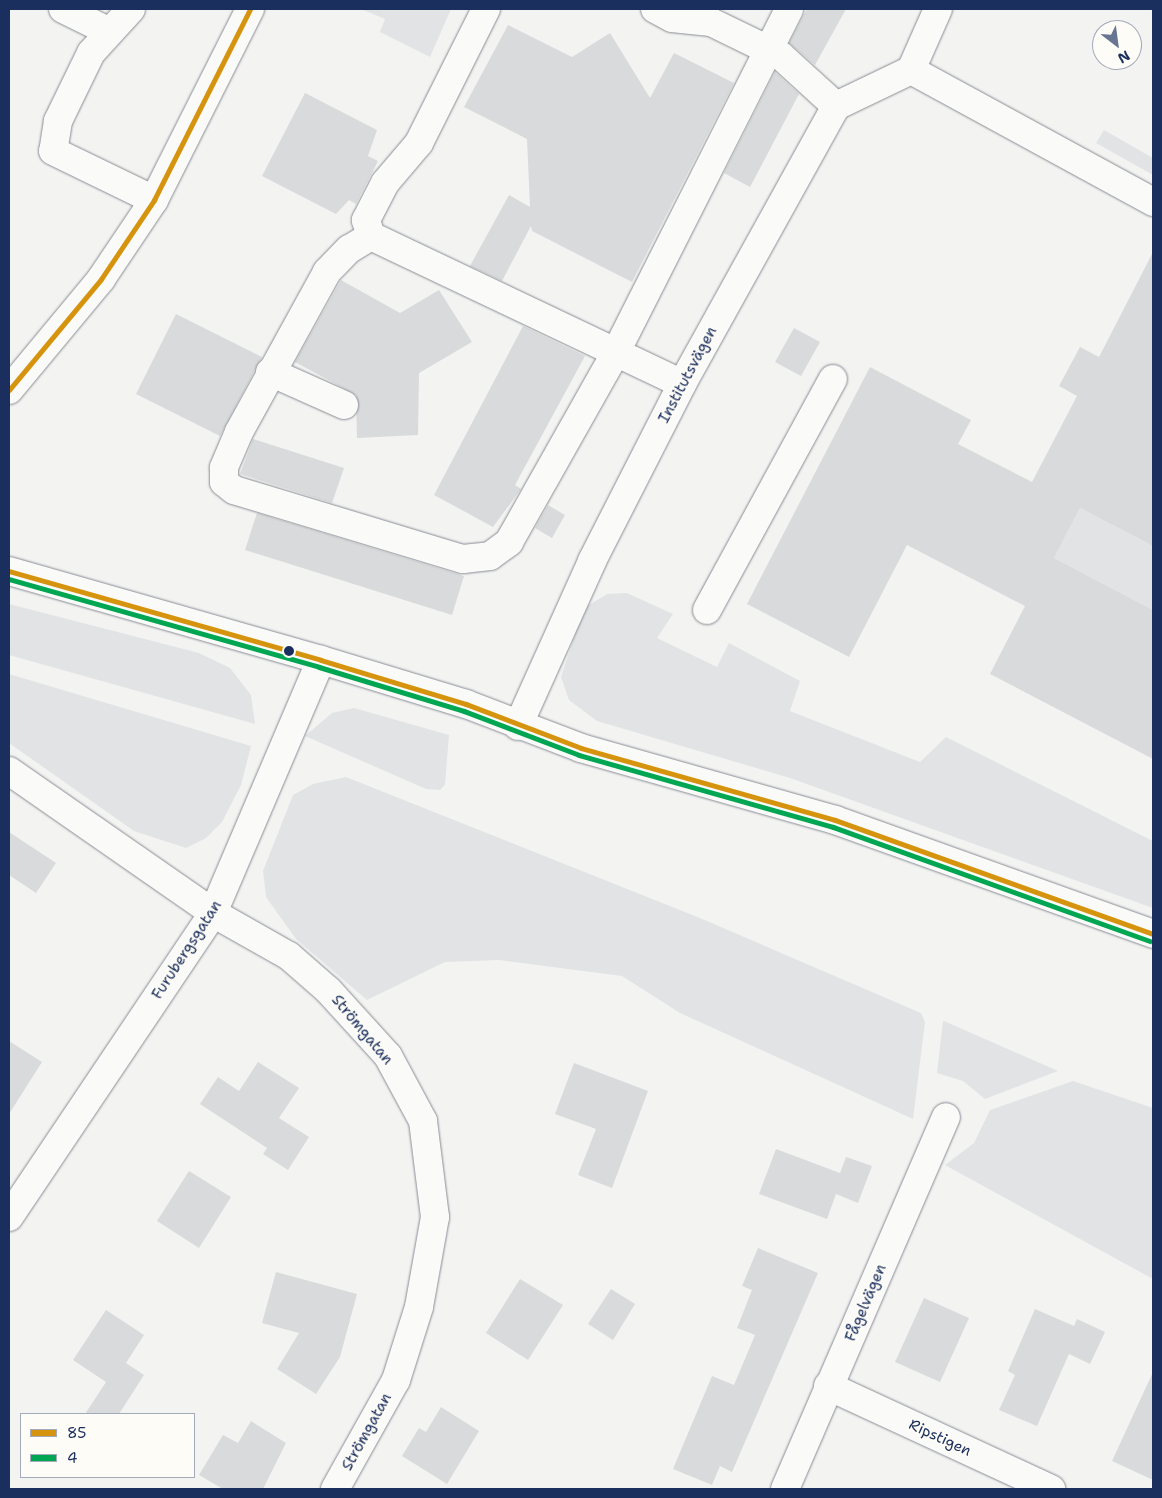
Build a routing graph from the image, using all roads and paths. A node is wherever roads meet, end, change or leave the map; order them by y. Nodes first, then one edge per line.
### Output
1 (63, 9) edge
2 (131, 9) edge
3 (250, 9) edge
4 (486, 9) edge
5 (655, 9) edge
6 (789, 9) edge
7 (938, 9) edge
8 (110, 32) junction
9 (767, 49) junction
10 (910, 70) junction
11 (836, 106) junction
12 (154, 200) junction
13 (1153, 202) edge
14 (371, 236) junction
15 (616, 352) junction
16 (270, 372) junction
17 (833, 380) dead end
18 (682, 384) junction
19 (9, 390) edge
20 (344, 405) dead end
21 (9, 571) edge
22 (707, 610) dead end
23 (321, 660) junction
24 (518, 726) junction
25 (9, 771) edge
26 (214, 913) junction
27 (1153, 934) edge
28 (946, 1117) dead end
29 (9, 1217) edge
30 (828, 1386) junction
31 (335, 1489) edge
32 (785, 1489) edge
33 (1051, 1489) edge

1 - 8 street
2 - 8 street
3 - 12 street
4 - 14 street
5 - 9 street
6 - 9 street
7 - 10 street
8 - 12 street
9 - 11 street
9 - 15 street
10 - 11 street
10 - 13 street
11 - 18 street, Institutsvägen
12 - 19 street
14 - 15 street
14 - 16 street
15 - 16 street
15 - 18 street
16 - 20 street
17 - 22 street
18 - 24 street, Institutsvägen
21 - 23 street
23 - 24 street
23 - 26 street, Furubergsgatan
24 - 27 street
25 - 26 street, Strömgatan
26 - 29 street, Furubergsgatan
26 - 31 street, Strömgatan
28 - 30 street, Fågelvägen
30 - 32 street, Fågelvägen
30 - 33 street, Ripstigen

